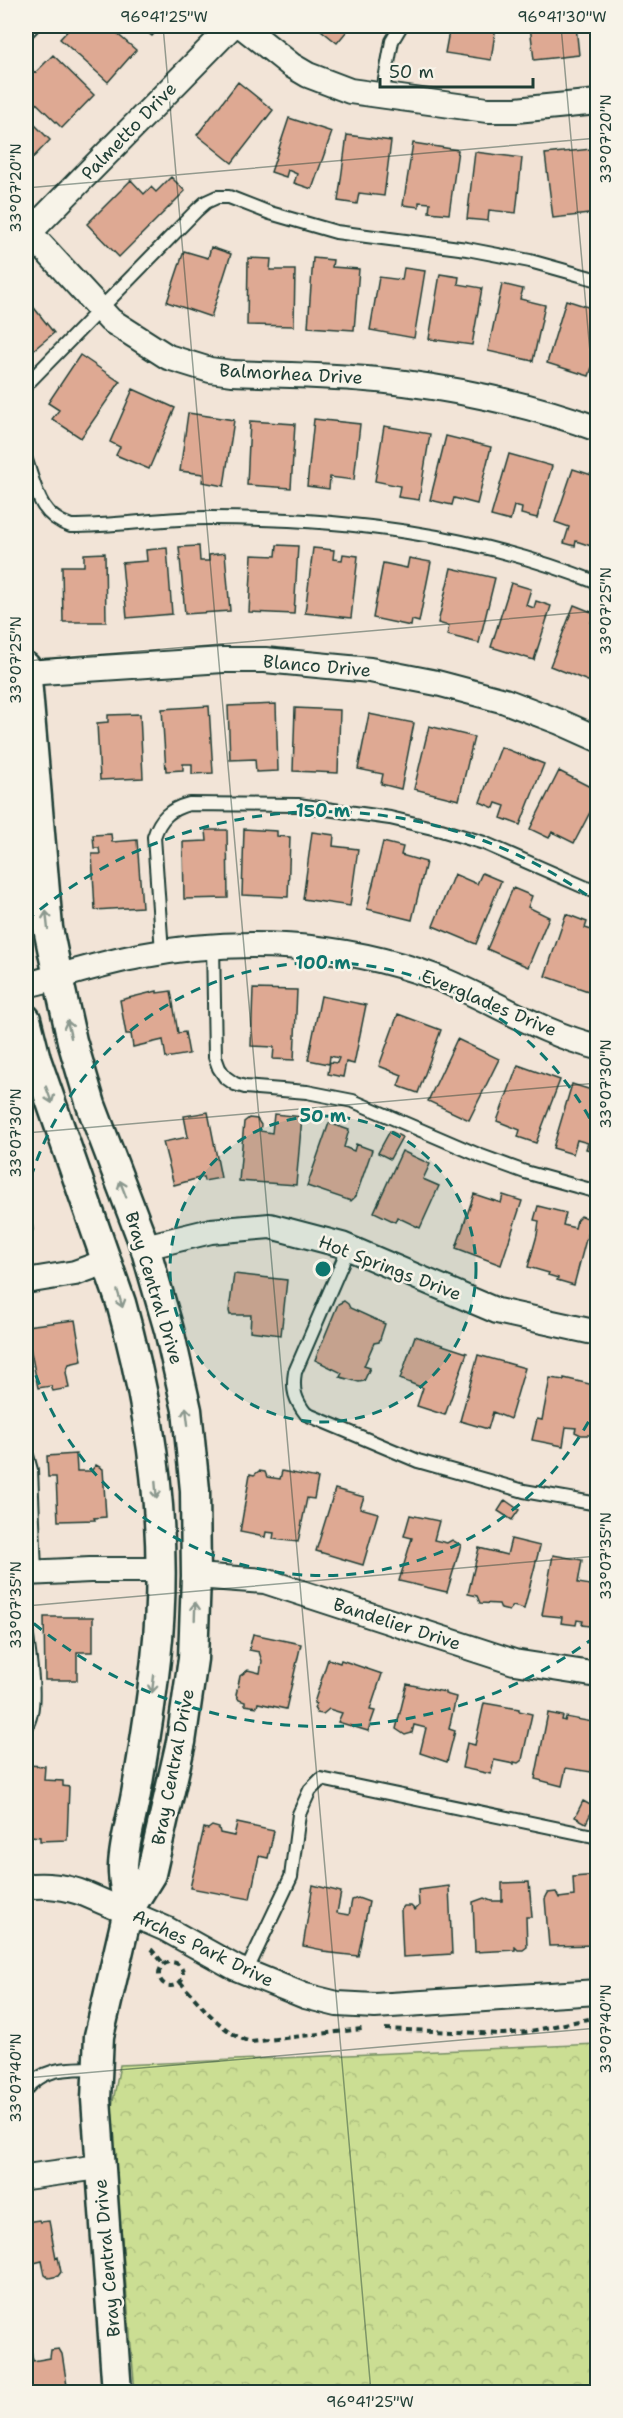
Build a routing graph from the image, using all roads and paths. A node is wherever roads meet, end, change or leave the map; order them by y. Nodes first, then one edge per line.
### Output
1 (33, 26) edge
2 (232, 26) edge
3 (242, 26) edge
4 (401, 26) edge
5 (26, 33) edge
6 (382, 96) junction
7 (597, 102) edge
8 (27, 234) edge
9 (597, 280) edge
10 (100, 310) junction
11 (26, 386) edge
12 (597, 429) edge
13 (26, 460) edge
14 (597, 584) edge
15 (26, 671) edge
16 (597, 740) edge
17 (597, 894) edge
18 (213, 945) junction
19 (162, 952) junction
20 (58, 977) junction
21 (26, 985) edge
22 (26, 1019) edge
23 (597, 1047) edge
24 (597, 1191) edge
25 (145, 1247) junction
26 (349, 1247) junction
27 (108, 1262) junction
28 (26, 1281) edge
29 (597, 1333) edge
30 (26, 1452) edge
31 (597, 1504) edge
32 (160, 1570) junction
33 (30, 1572) edge
34 (196, 1576) junction
35 (26, 1628) edge
36 (597, 1675) edge
37 (26, 1726) edge
38 (597, 1837) edge
39 (26, 1887) edge
40 (128, 1911) junction
41 (181, 1968) joint
42 (246, 1972) junction
43 (597, 1992) edge
44 (97, 2068) junction
45 (26, 2090) edge
46 (99, 2167) junction
47 (26, 2177) edge
48 (117, 2392) edge

1 - 5 lane
2 - 8 street, Palmetto Drive
3 - 6 street
4 - 6 lane
6 - 7 street
8 - 10 street, Balmorhea Drive
9 - 10 lane
10 - 11 lane
10 - 12 street, Balmorhea Drive
13 - 14 lane
15 - 16 street, Blanco Drive
20 -> 15 street, Bray Central Drive
17 - 19 lane
18 - 19 street, Everglades Drive
18 - 23 street, Everglades Drive
18 - 24 lane
19 - 20 street, Everglades Drive
20 - 21 street, Everglades Drive
25 -> 20 street, Bray Central Drive
22 -> 27 street, Bray Central Drive
25 - 26 street, Hot Springs Drive
34 -> 25 street, Bray Central Drive
26 - 29 street, Hot Springs Drive
26 - 31 lane
27 - 28 street
27 -> 32 street, Bray Central Drive
30 - 33 lane
32 - 33 street
32 -> 40 street, Bray Central Drive
34 - 36 street, Bandelier Drive
40 -> 34 street, Bray Central Drive
35 - 37 lane
38 - 42 lane
39 - 40 street, Arches Park Drive
40 - 42 street, Arches Park Drive
40 - 44 street, Bray Central Drive
41 - 41 path
42 - 43 street, Arches Park Drive
44 - 45 lane
44 - 46 street, Bray Central Drive
46 - 47 street
46 - 48 street, Bray Central Drive

